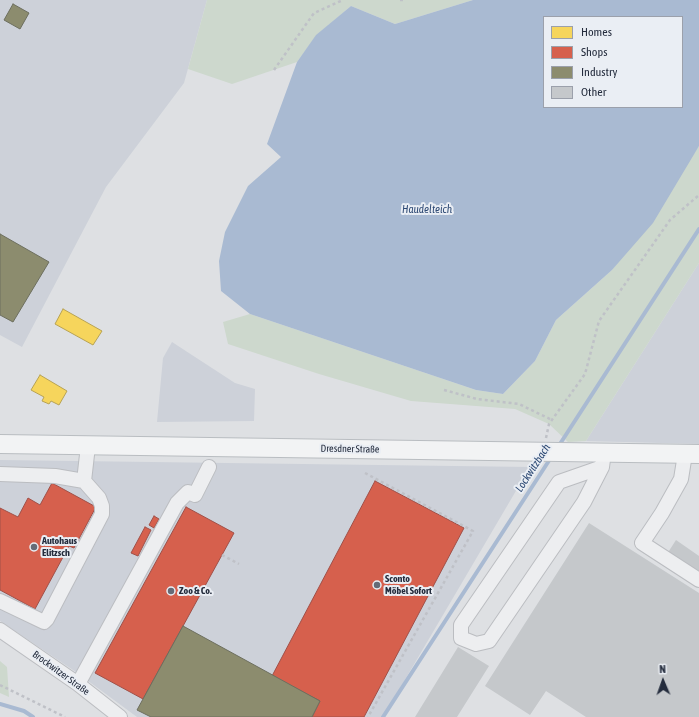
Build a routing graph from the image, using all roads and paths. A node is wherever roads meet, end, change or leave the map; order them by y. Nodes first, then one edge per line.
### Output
1 (343, 0) edge
2 (400, 0) edge
3 (403, 0) edge
4 (274, 70) dead end
5 (699, 195) edge
6 (444, 390) dead end
7 (552, 420) junction
8 (0, 444) edge
9 (88, 446) junction
10 (536, 452) junction
11 (692, 454) edge
12 (603, 460) junction
13 (209, 467) dead end
14 (365, 473) dead end
15 (0, 474) edge
16 (84, 481) junction
17 (222, 555) dead end
18 (238, 564) dead end
19 (699, 580) edge
20 (0, 601) edge
21 (0, 630) edge
22 (78, 684) junction
23 (0, 685) edge
24 (65, 717) edge
25 (120, 717) edge
26 (368, 717) edge

1 - 4 path
2 - 3 path
5 - 7 path
6 - 7 path
7 - 10 path
8 - 9 main road, Dresdner Straße
9 - 10 main road, Dresdner Straße
9 - 16 lane
10 - 12 main road, Dresdner Straße
11 - 12 main road, Dresdner Straße
11 - 19 lane
12 - 12 lane
13 - 22 lane
14 - 26 path
15 - 16 lane
16 - 20 lane
17 - 18 path
21 - 22 lane, Brockwitzer Straße
22 - 25 lane, Brockwitzer Straße
23 - 24 path

